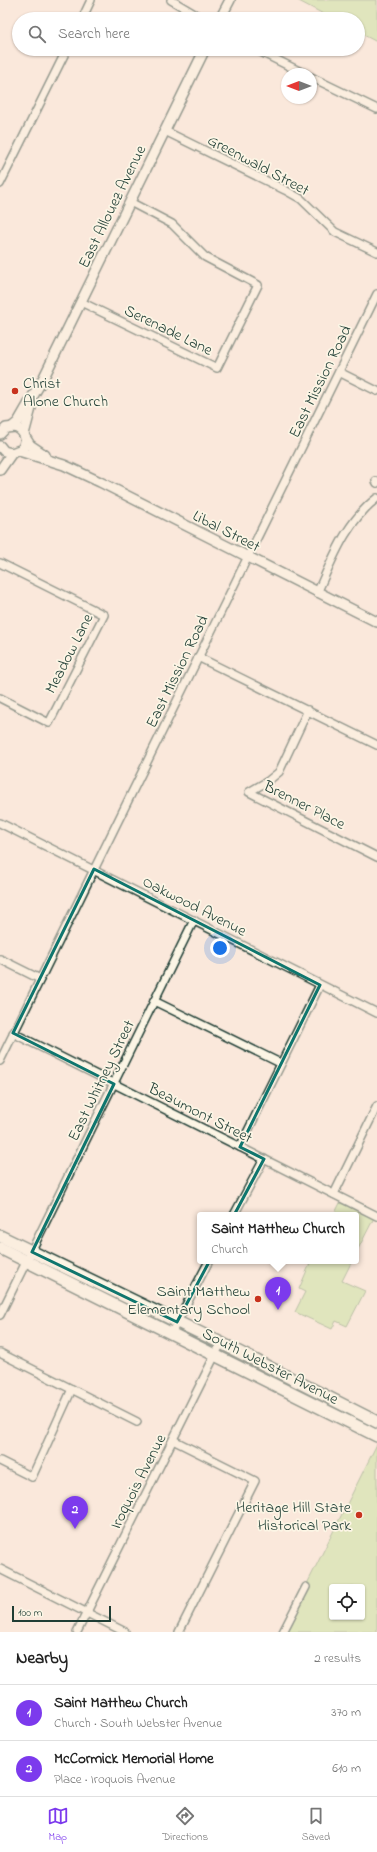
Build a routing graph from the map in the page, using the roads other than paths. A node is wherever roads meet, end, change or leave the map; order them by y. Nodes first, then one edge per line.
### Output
1 (91, 0) edge
2 (171, 0) edge
3 (230, 0) edge
4 (85, 12) edge
5 (192, 12) edge
6 (224, 12) edge
7 (64, 56) edge
8 (202, 56) edge
9 (268, 56) edge
10 (293, 68) edge
11 (317, 80) edge
12 (377, 110) edge
13 (165, 131) junction
14 (0, 184) edge
15 (130, 202) junction
16 (377, 252) edge
17 (377, 294) edge
18 (81, 302) junction
19 (339, 372) junction
20 (44, 377) junction
21 (377, 391) edge
22 (4, 429) edge
23 (24, 435) junction
24 (0, 446) edge
25 (16, 452) junction
26 (64, 465) junction
27 (0, 470) edge
28 (377, 498) edge
29 (248, 558) junction
30 (0, 563) edge
31 (316, 593) junction
32 (377, 622) edge
33 (198, 657) junction
34 (0, 698) edge
35 (308, 710) junction
36 (377, 745) edge
37 (0, 823) edge
38 (377, 857) edge
39 (94, 869) junction
40 (194, 920) junction
41 (0, 959) edge
42 (40, 979) junction
43 (320, 985) junction
44 (154, 1002) junction
45 (377, 1013) edge
46 (13, 1033) junction
47 (0, 1061) edge
48 (280, 1063) junction
49 (114, 1084) junction
50 (377, 1106) edge
51 (240, 1147) junction
52 (264, 1159) junction
53 (334, 1194) junction
54 (236, 1212) edge
55 (377, 1216) edge
56 (0, 1236) edge
57 (0, 1248) edge
58 (29, 1256) junction
59 (207, 1264) edge
60 (0, 1314) edge
61 (177, 1322) junction
62 (172, 1332) junction
63 (221, 1343) junction
64 (0, 1353) edge
65 (214, 1355) junction
66 (72, 1389) junction
67 (137, 1422) dead end
68 (377, 1422) edge
69 (377, 1436) edge
70 (173, 1440) junction
71 (0, 1461) edge
72 (0, 1569) edge
73 (306, 1587) dead end
74 (87, 1613) junction
75 (77, 1632) edge
76 (125, 1632) edge
77 (179, 1632) edge
78 (283, 1632) edge

1 - 4 street
2 - 5 street
3 - 6 street
7 - 14 street
8 - 13 street, East Allouez Avenue
9 - 10 street
11 - 12 street
13 - 15 street, East Allouez Avenue
13 - 16 street, Greenwald Street
15 - 18 street, East Allouez Avenue
15 - 18 street, Serenade Lane
17 - 19 street, East Mission Road
18 - 20 street, East Allouez Avenue
19 - 21 street
19 - 29 street, East Mission Road
20 - 22 street, East Allouez Avenue
20 - 23 street, East Allouez Avenue
22 - 23 street, Libal Street
23 - 25 street, East Allouez Avenue
23 - 26 street, Libal Street
24 - 25 street, Libal Street
25 - 26 street, Libal Street
25 - 27 street
26 - 29 street, Libal Street
28 - 31 street
29 - 31 street, Libal Street
29 - 33 street, East Mission Road
30 - 34 street, Meadow Lane
31 - 32 street, Libal Street
33 - 35 street
33 - 39 street, East Mission Road
35 - 36 street
35 - 38 street, Brenner Place
37 - 39 street, Oakwood Avenue
39 - 40 street, Oakwood Avenue
39 - 42 street, East Mission Road
40 - 43 street, Oakwood Avenue
40 - 44 street, East Whitney Street
41 - 42 street
42 - 46 street, East Mission Road
43 - 45 street, Oakwood Avenue
43 - 48 street
44 - 48 street
44 - 49 street, East Whitney Street
46 - 47 street, East Mission Road
46 - 49 street, Beaumont Street
48 - 51 street
49 - 51 street, Beaumont Street
49 - 58 street, East Whitney Street
50 - 53 street
51 - 52 street, Beaumont Street
52 - 53 street, Beaumont Street
52 - 54 street
53 - 55 street, Beaumont Street
56 - 58 main road, South Webster Avenue
57 - 58 main road, South Webster Avenue
58 - 60 street, East Whitney Street
58 - 61 main road, South Webster Avenue
58 - 62 main road, South Webster Avenue
59 - 61 street
61 - 62 street
61 - 63 main road, South Webster Avenue
62 - 65 main road, South Webster Avenue
63 - 65 street, Iroquois Avenue
63 - 68 main road, South Webster Avenue
64 - 66 street
65 - 69 main road, South Webster Avenue
65 - 70 street, Iroquois Avenue
66 - 67 street
66 - 71 street
70 - 74 street, Iroquois Avenue
70 - 77 street
72 - 74 street
73 - 78 street
74 - 75 street, Iroquois Avenue
74 - 76 street

